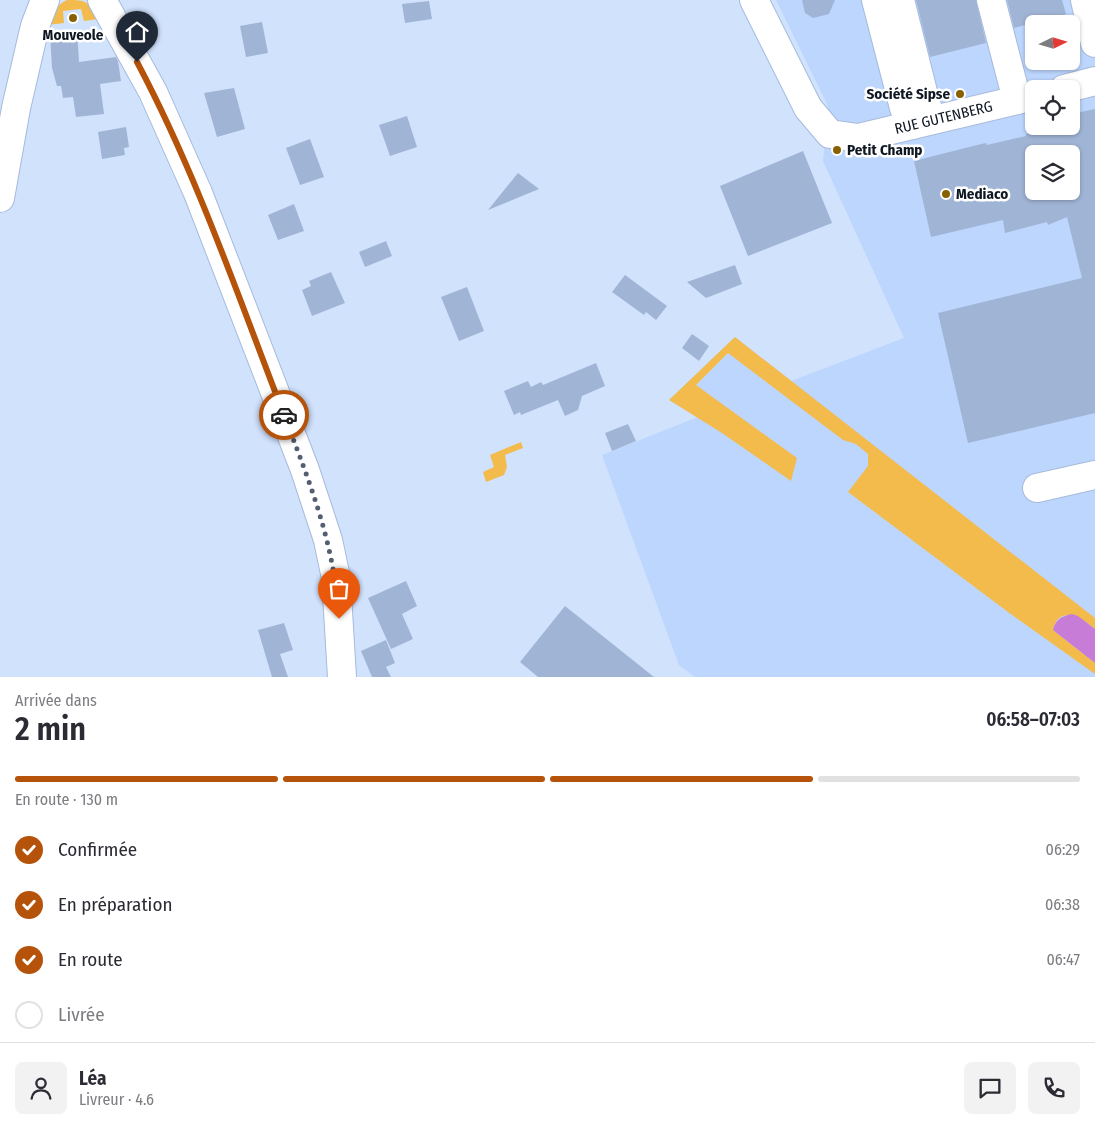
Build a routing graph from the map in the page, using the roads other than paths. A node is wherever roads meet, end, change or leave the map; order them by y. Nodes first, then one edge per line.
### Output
1 (45, 0) edge
2 (102, 0) edge
3 (754, 0) edge
4 (876, 0) edge
5 (900, 0) edge
6 (991, 0) edge
7 (1085, 0) edge
8 (1095, 43) edge
9 (1095, 82) edge
10 (1080, 85) edge
11 (1025, 98) edge
12 (922, 122) junction
13 (0, 198) edge
14 (1095, 475) edge
15 (1037, 488) dead end
16 (342, 677) edge

1 - 13 street
2 - 16 street
3 - 12 street, RUE GUTENBERG
4 - 12 street
5 - 12 street
6 - 11 street
7 - 8 street
9 - 10 street
11 - 12 street, RUE GUTENBERG
14 - 15 street

